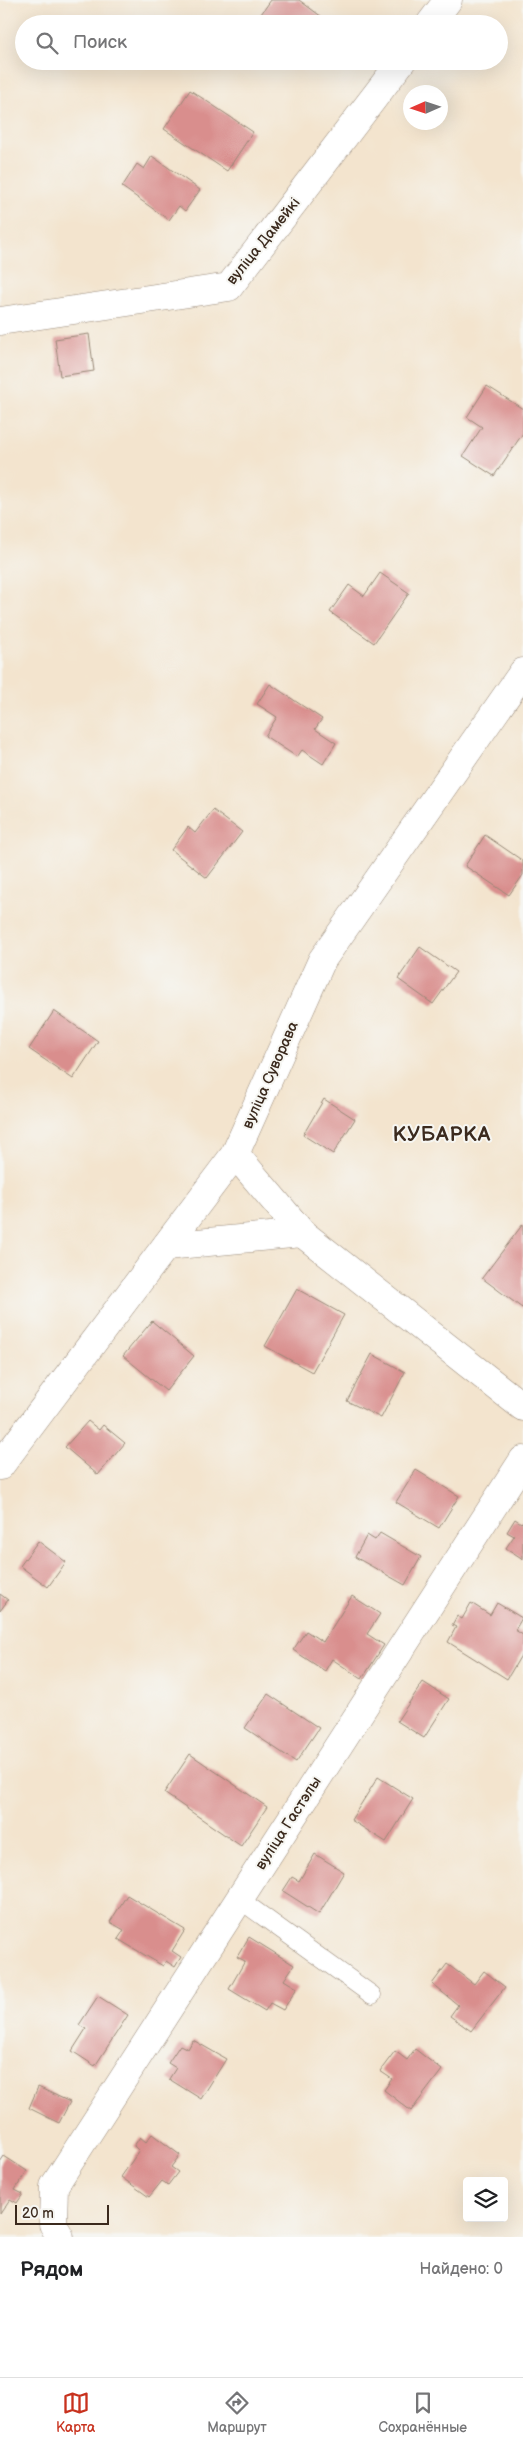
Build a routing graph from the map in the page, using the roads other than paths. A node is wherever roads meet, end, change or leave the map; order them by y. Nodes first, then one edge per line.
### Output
1 (448, 0) edge
2 (437, 15) edge
3 (395, 70) edge
4 (0, 321) edge
5 (523, 672) edge
6 (235, 1154) junction
7 (302, 1233) junction
8 (166, 1246) junction
9 (523, 1407) edge
10 (523, 1460) edge
11 (0, 1466) edge
12 (239, 1899) junction
13 (372, 1995) dead end
14 (60, 2237) edge

1 - 2 street
3 - 4 street, вуліца Дамейкі
5 - 6 street, вуліца Суворава
6 - 7 street
6 - 8 street, вуліца Суворава
7 - 8 street
7 - 9 street
8 - 11 street, вуліца Суворава
10 - 12 street, вуліца Гастэлы
12 - 13 lane
12 - 14 street, вуліца Гастэлы

